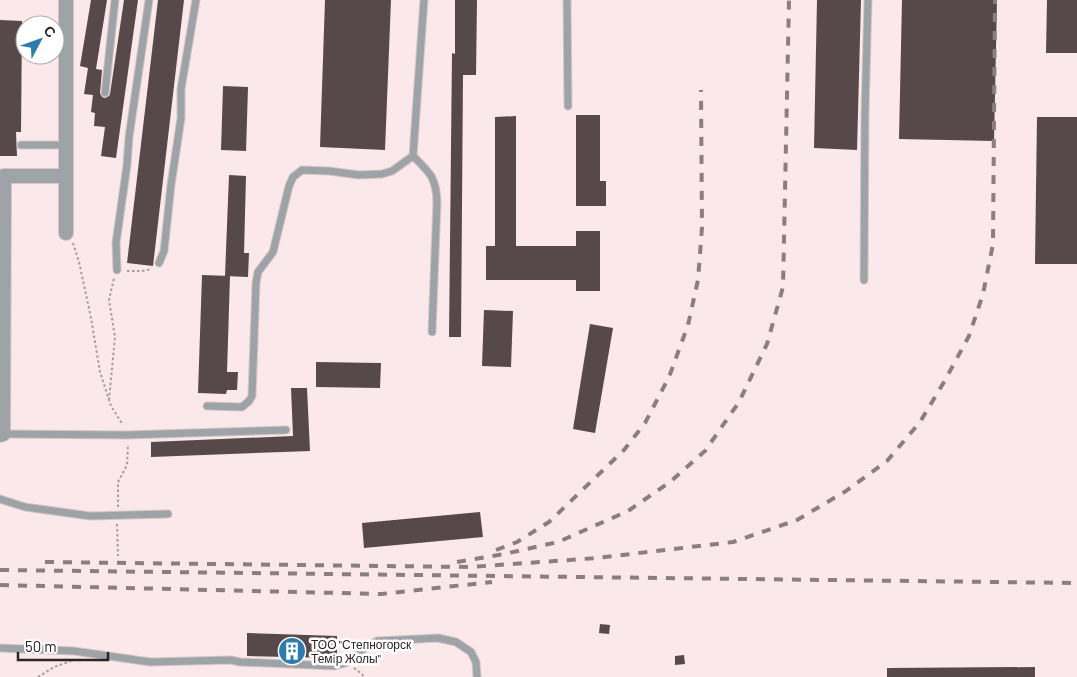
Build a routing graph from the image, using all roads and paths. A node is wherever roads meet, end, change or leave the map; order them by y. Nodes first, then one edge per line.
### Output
1 (66, 0) edge
2 (115, 0) edge
3 (149, 0) edge
4 (196, 0) edge
5 (424, 0) edge
6 (566, 0) edge
7 (868, 0) edge
8 (105, 93) dead end
9 (568, 106) dead end
10 (21, 145) dead end
11 (66, 145) junction
12 (412, 156) junction
13 (2, 176) edge
14 (66, 176) junction
15 (66, 233) joint
16 (159, 262) joint
17 (116, 270) junction
18 (864, 280) dead end
19 (432, 332) dead end
20 (109, 401) junction
21 (207, 406) dead end
22 (286, 430) dead end
23 (2, 435) edge
24 (126, 435) junction
25 (0, 499) edge
26 (168, 514) dead end
27 (117, 515) junction
28 (118, 556) dead end
29 (0, 648) edge
30 (76, 659) dead end
31 (362, 674) dead end
32 (38, 677) edge
33 (364, 677) edge
34 (477, 677) edge

1 - 11 street
2 - 8 lane
3 - 17 lane
4 - 16 lane
5 - 12 lane
6 - 9 lane
7 - 18 lane
10 - 11 lane
11 - 14 street
12 - 19 lane
12 - 21 lane
13 - 14 street
13 - 23 street
14 - 15 street
15 - 20 path
16 - 17 path
17 - 20 path
20 - 24 path
22 - 24 lane
23 - 24 lane
24 - 27 path
25 - 27 lane
26 - 27 lane
27 - 28 path
29 - 34 lane
30 - 32 path
31 - 33 path

